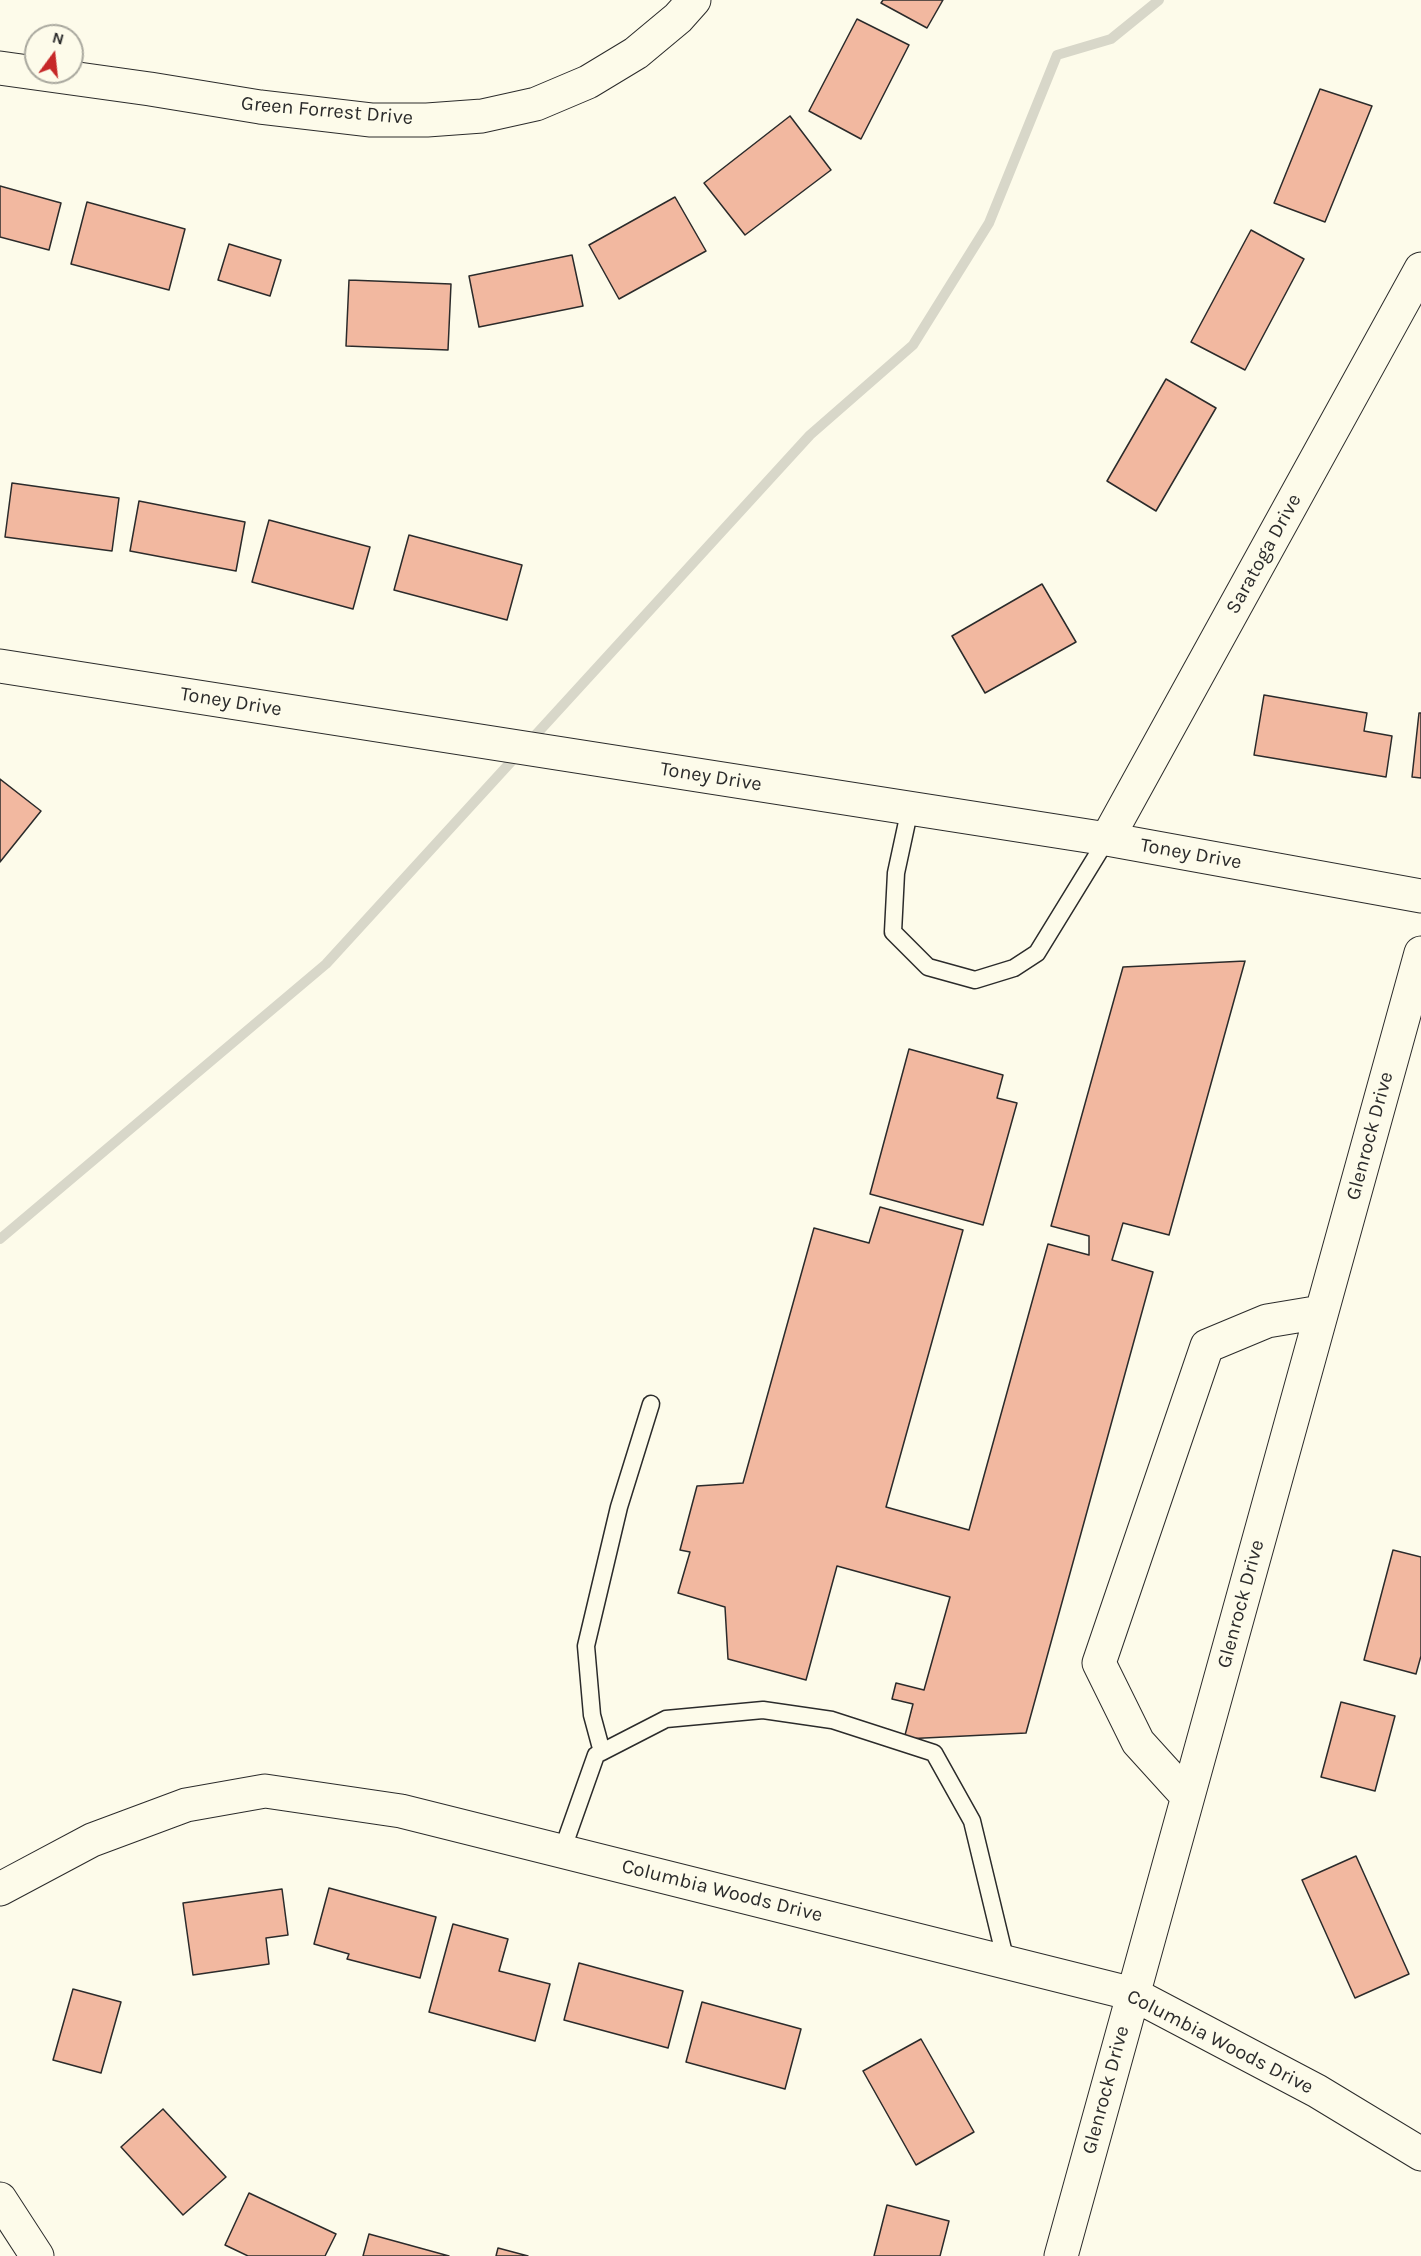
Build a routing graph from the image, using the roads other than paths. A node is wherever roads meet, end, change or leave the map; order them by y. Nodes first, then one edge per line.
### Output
1 (694, 0) edge
2 (0, 68) edge
3 (1420, 274) edge
4 (0, 666) edge
5 (910, 808) junction
6 (1107, 839) junction
7 (1421, 896) edge
8 (1421, 953) edge
9 (1321, 1312) junction
10 (651, 1404) dead end
11 (602, 1752) junction
12 (1187, 1796) junction
13 (562, 1851) junction
14 (0, 1889) edge
15 (1006, 1962) junction
16 (1133, 1994) junction
17 (1421, 2154) edge
18 (0, 2199) edge
19 (37, 2256) edge
20 (1061, 2256) edge

1 - 2 street, Green Forrest Drive
3 - 6 street, Saratoga Drive
4 - 5 street, Toney Drive
5 - 6 street, Toney Drive
5 - 6 lane
6 - 7 street, Toney Drive
8 - 9 street, Glenrock Drive
9 - 12 street, Glenrock Drive
9 - 12 street
10 - 11 lane
11 - 13 lane
11 - 15 lane
12 - 16 street, Glenrock Drive
13 - 14 street, Columbia Woods Drive
13 - 15 street, Columbia Woods Drive
15 - 16 street, Columbia Woods Drive
16 - 17 street, Columbia Woods Drive
16 - 20 street, Glenrock Drive
18 - 19 street

